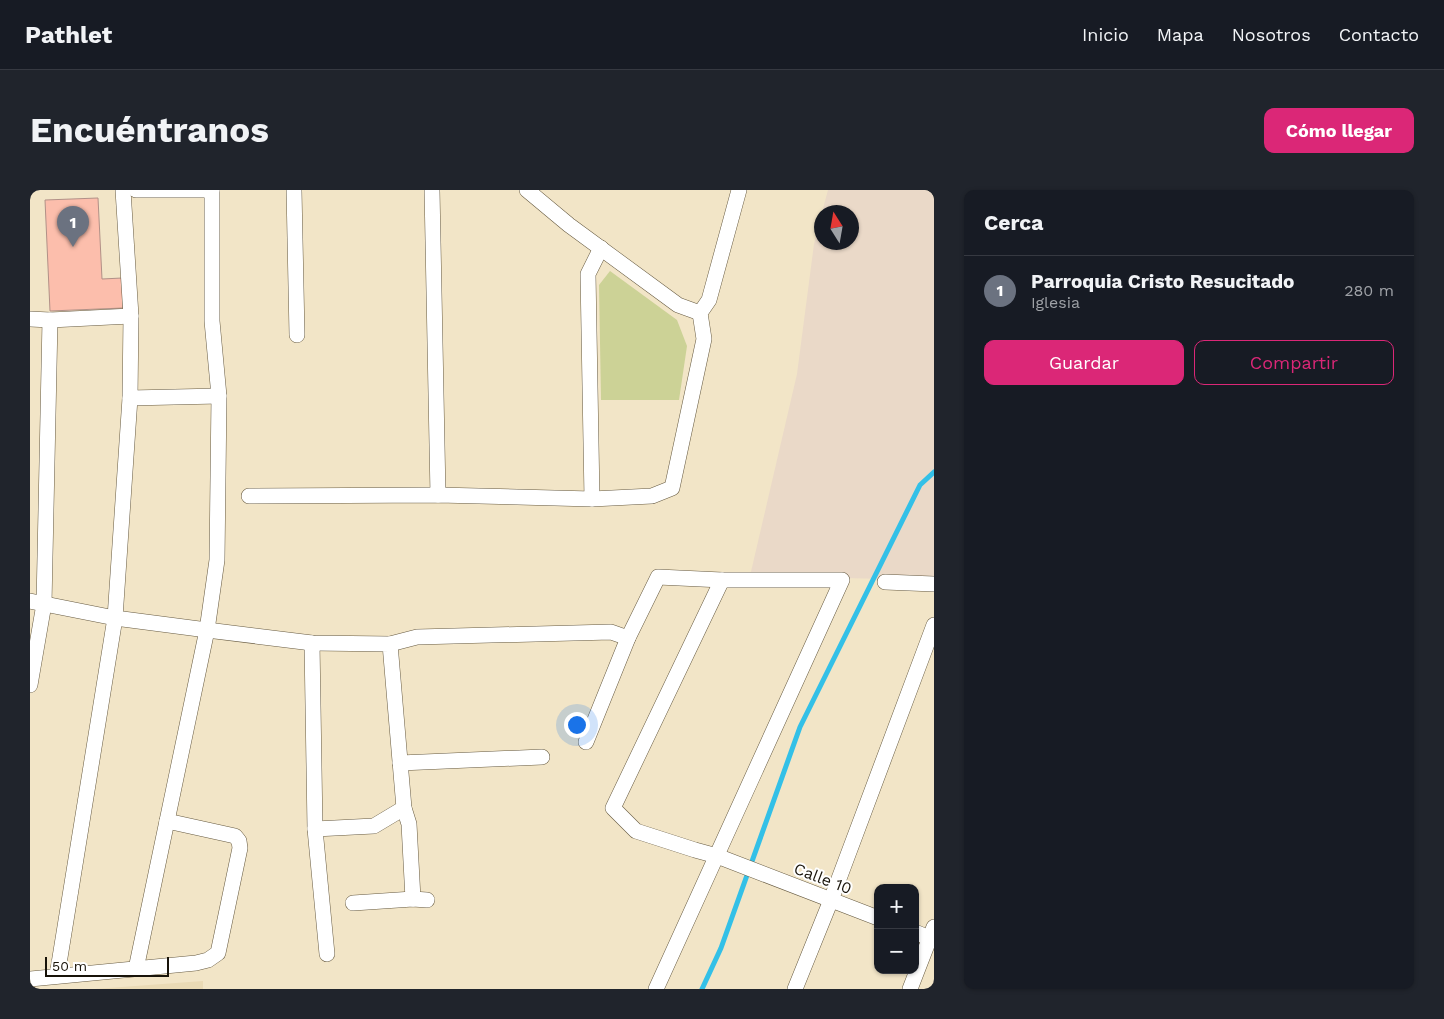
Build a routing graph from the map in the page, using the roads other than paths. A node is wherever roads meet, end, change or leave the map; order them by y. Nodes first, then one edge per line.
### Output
1 (123, 190) edge
2 (136, 190) edge
3 (212, 190) edge
4 (294, 190) edge
5 (432, 190) edge
6 (527, 190) edge
7 (739, 190) edge
8 (601, 248) junction
9 (700, 313) junction
10 (131, 316) junction
11 (30, 319) edge
12 (50, 320) junction
13 (297, 335) dead end
14 (219, 396) junction
15 (130, 398) junction
16 (249, 496) dead end
17 (438, 496) junction
18 (592, 499) junction
19 (722, 580) junction
20 (884, 582) dead end
21 (934, 584) edge
22 (37, 602) edge
23 (115, 618) junction
24 (934, 625) edge
25 (206, 630) junction
26 (628, 638) junction
27 (312, 643) junction
28 (390, 644) junction
29 (30, 685) edge
30 (586, 742) dead end
31 (542, 757) dead end
32 (400, 763) junction
33 (404, 808) junction
34 (166, 821) junction
35 (316, 829) junction
36 (724, 858) junction
37 (831, 900) junction
38 (353, 903) dead end
39 (874, 916) edge
40 (919, 933) edge
41 (933, 935) edge
42 (327, 954) dead end
43 (136, 969) junction
44 (57, 976) junction
45 (30, 979) edge
46 (656, 989) edge
47 (795, 989) edge
48 (910, 989) edge

1 - 10 street
2 - 3 street
3 - 14 street
4 - 13 street
5 - 17 street
6 - 8 street
7 - 9 street
8 - 9 street
8 - 18 street
9 - 18 street
10 - 12 street
10 - 15 street
11 - 12 street
12 - 22 street
14 - 15 street
14 - 25 street
15 - 23 street
16 - 17 street
17 - 18 street
19 - 26 street
19 - 36 street, Calle 10
19 - 36 street
20 - 21 street
22 - 23 street
22 - 29 street
23 - 25 street
23 - 44 street
24 - 37 street
25 - 27 street
25 - 34 street
26 - 28 street
26 - 30 street
27 - 28 street
27 - 35 street
28 - 32 street
31 - 32 street
32 - 33 street
33 - 35 street
33 - 38 street
34 - 43 street
34 - 43 street
35 - 42 street
36 - 37 street, Calle 10
36 - 46 street
37 - 39 street, Calle 10
37 - 47 street
40 - 41 street
41 - 48 street
43 - 44 street
44 - 45 street

